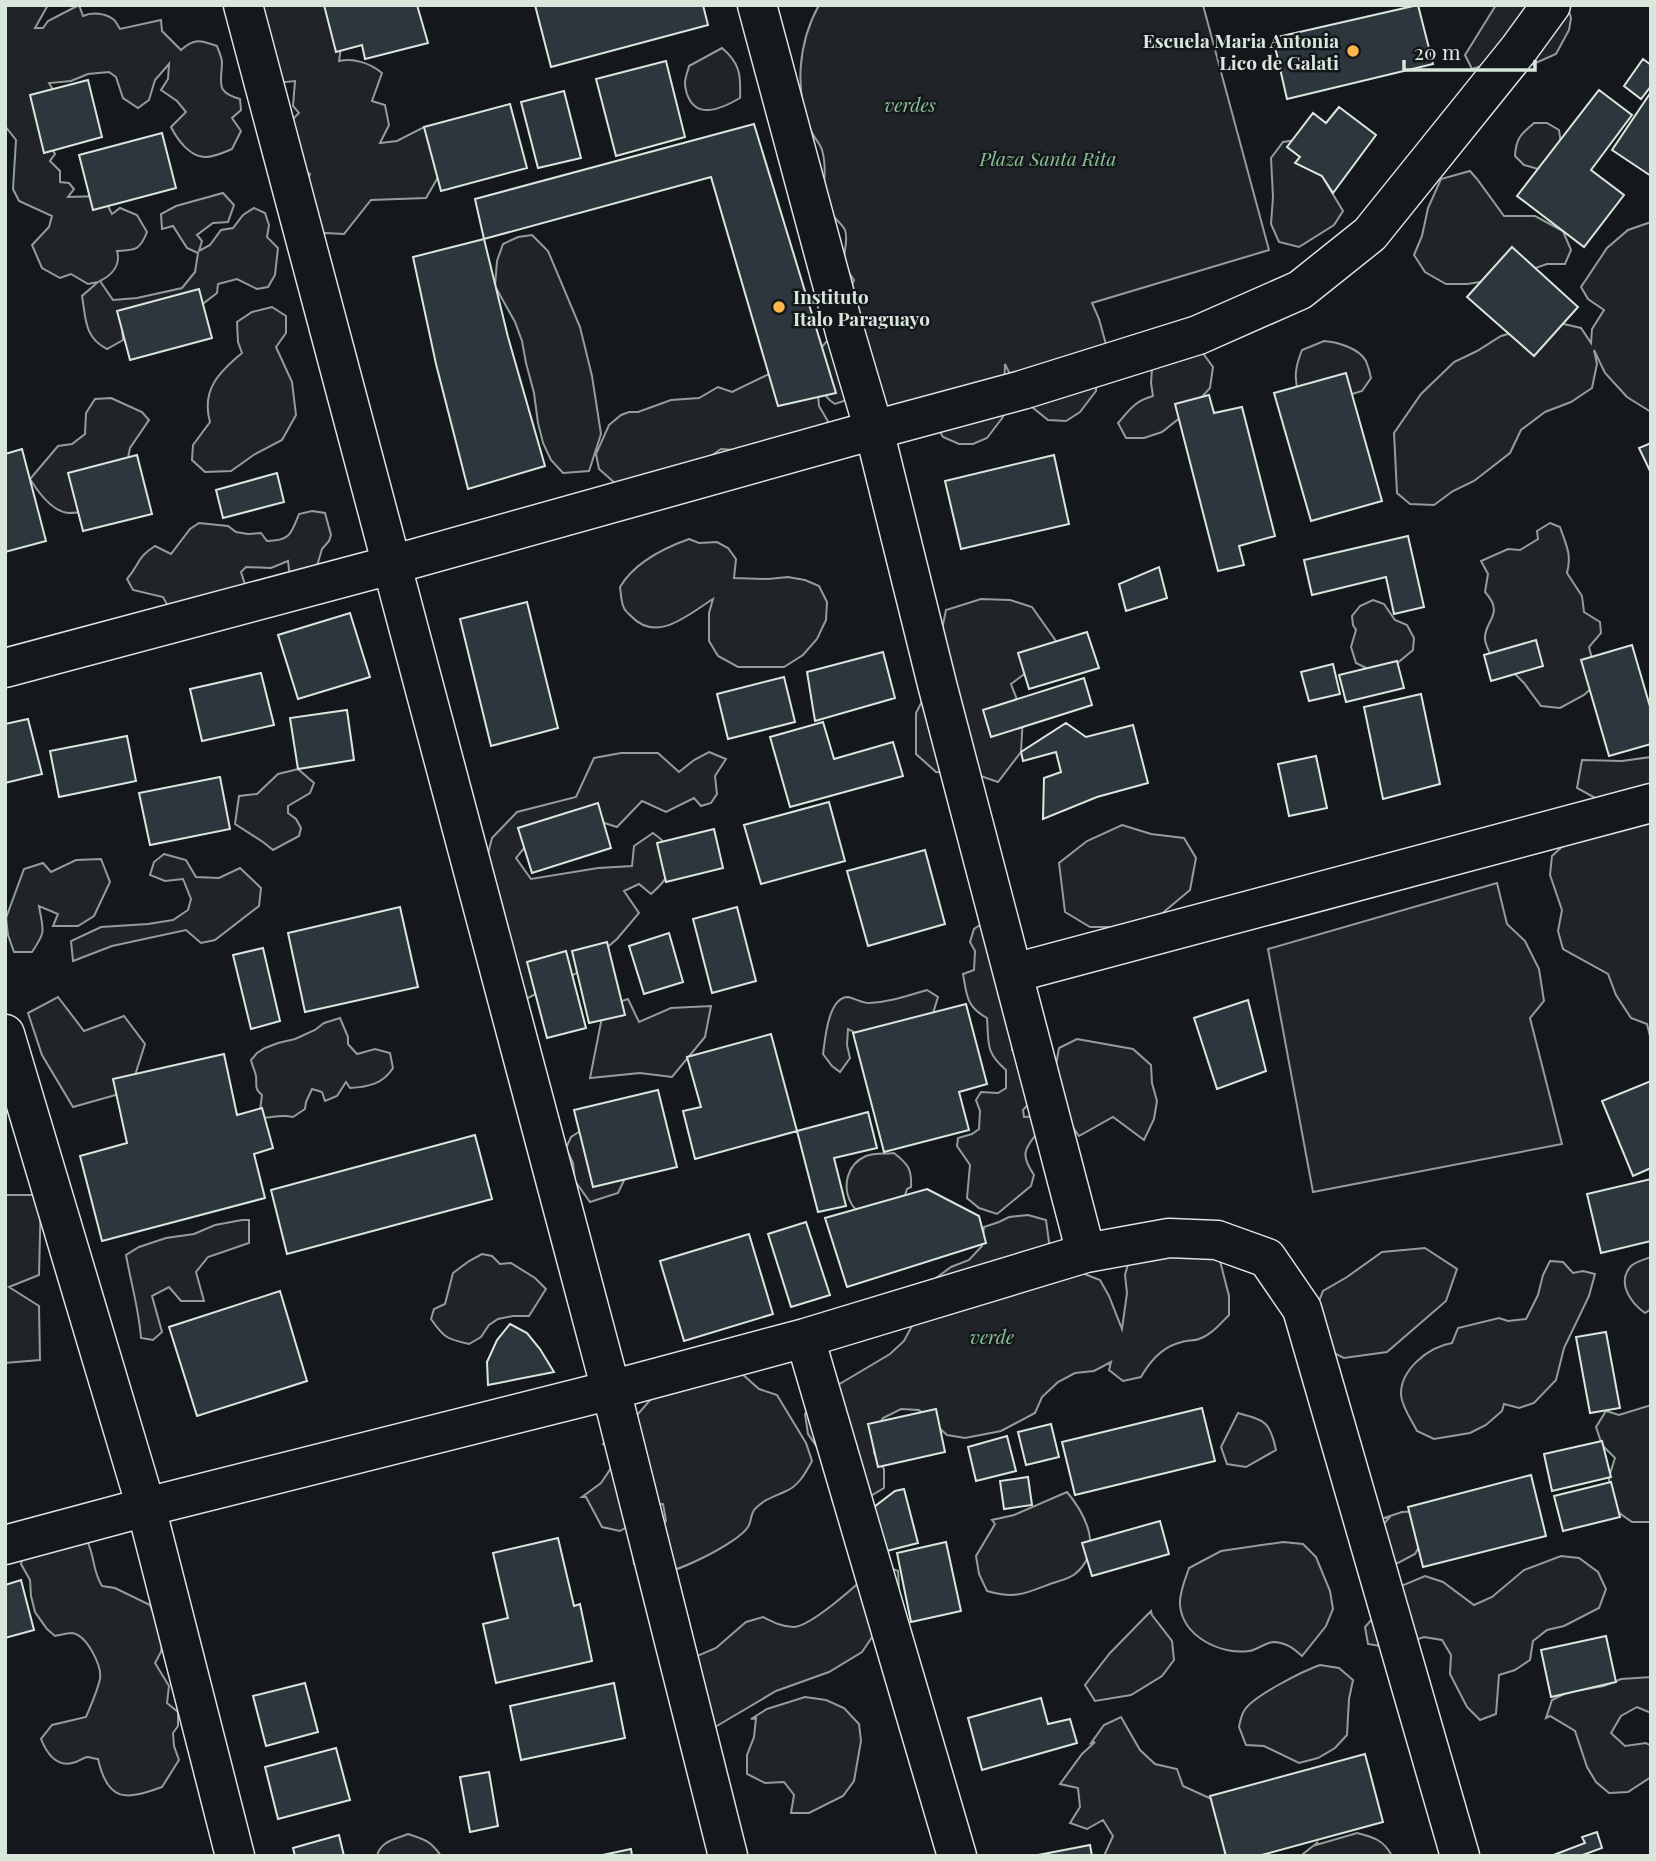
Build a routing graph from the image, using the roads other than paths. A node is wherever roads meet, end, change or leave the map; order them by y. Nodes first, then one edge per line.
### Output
1 (243, 5) edge
2 (757, 5) edge
3 (1551, 5) edge
4 (874, 430) junction
5 (391, 565) junction
6 (5, 668) edge
7 (1651, 803) edge
8 (1014, 973) junction
9 (5, 1034) edge
10 (1086, 1253) junction
11 (805, 1338) junction
12 (611, 1390) junction
13 (146, 1507) junction
14 (5, 1545) edge
15 (235, 1856) edge
16 (728, 1856) edge
17 (957, 1856) edge
18 (1460, 1856) edge

1 - 5 street
2 - 4 street
3 - 4 street
4 - 5 street
4 - 8 street
5 - 6 street
5 - 12 street
7 - 8 street
8 - 10 street
9 - 13 street
10 - 11 street
10 - 18 street
11 - 12 street
11 - 17 street
12 - 13 street
12 - 16 street
13 - 14 street
13 - 15 street

